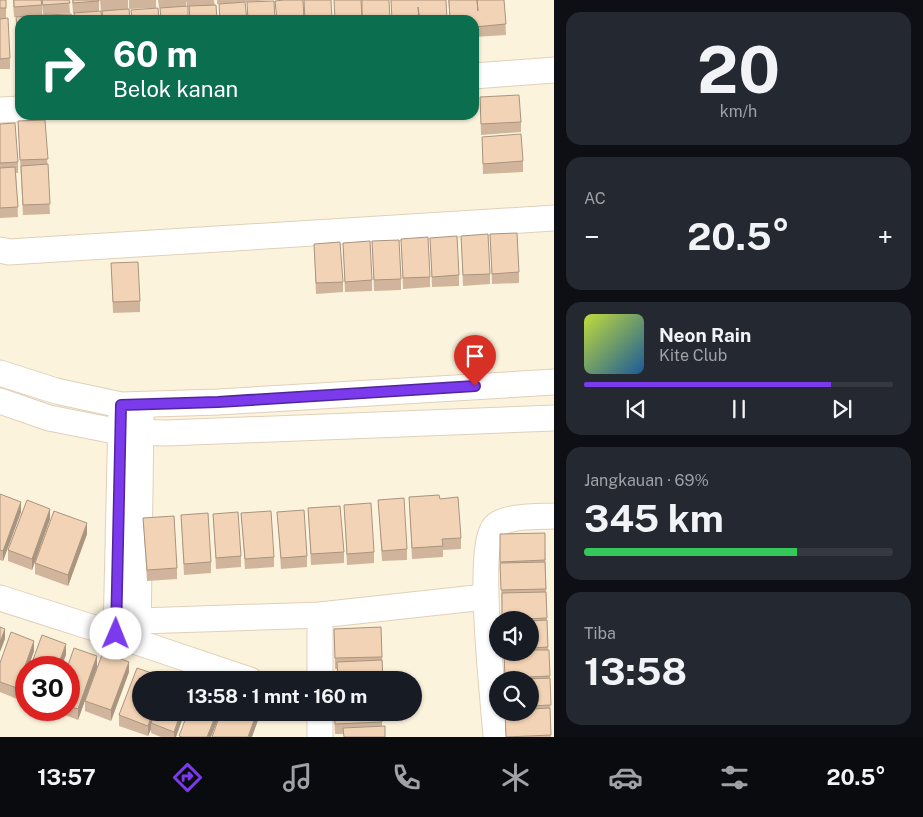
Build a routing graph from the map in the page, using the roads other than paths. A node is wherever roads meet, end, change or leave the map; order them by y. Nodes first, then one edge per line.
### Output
1 (554, 70) edge
2 (479, 76) edge
3 (15, 109) edge
4 (0, 110) edge
5 (554, 218) edge
6 (0, 250) edge
7 (0, 372) edge
8 (554, 382) edge
9 (0, 401) edge
10 (131, 405) junction
11 (554, 418) edge
12 (131, 432) junction
13 (554, 516) edge
14 (485, 597) junction
15 (0, 598) edge
16 (320, 614) junction
17 (127, 629) junction
18 (228, 671) edge
19 (320, 671) edge
20 (320, 721) edge
21 (320, 737) edge
22 (496, 737) edge

1 - 2 street
3 - 4 street
5 - 6 street
7 - 10 street
8 - 10 street
9 - 12 street
10 - 12 street
11 - 12 street
12 - 17 street
13 - 14 street
14 - 16 street
14 - 22 street
15 - 17 street
16 - 17 street
16 - 19 street
17 - 18 street
20 - 21 street

